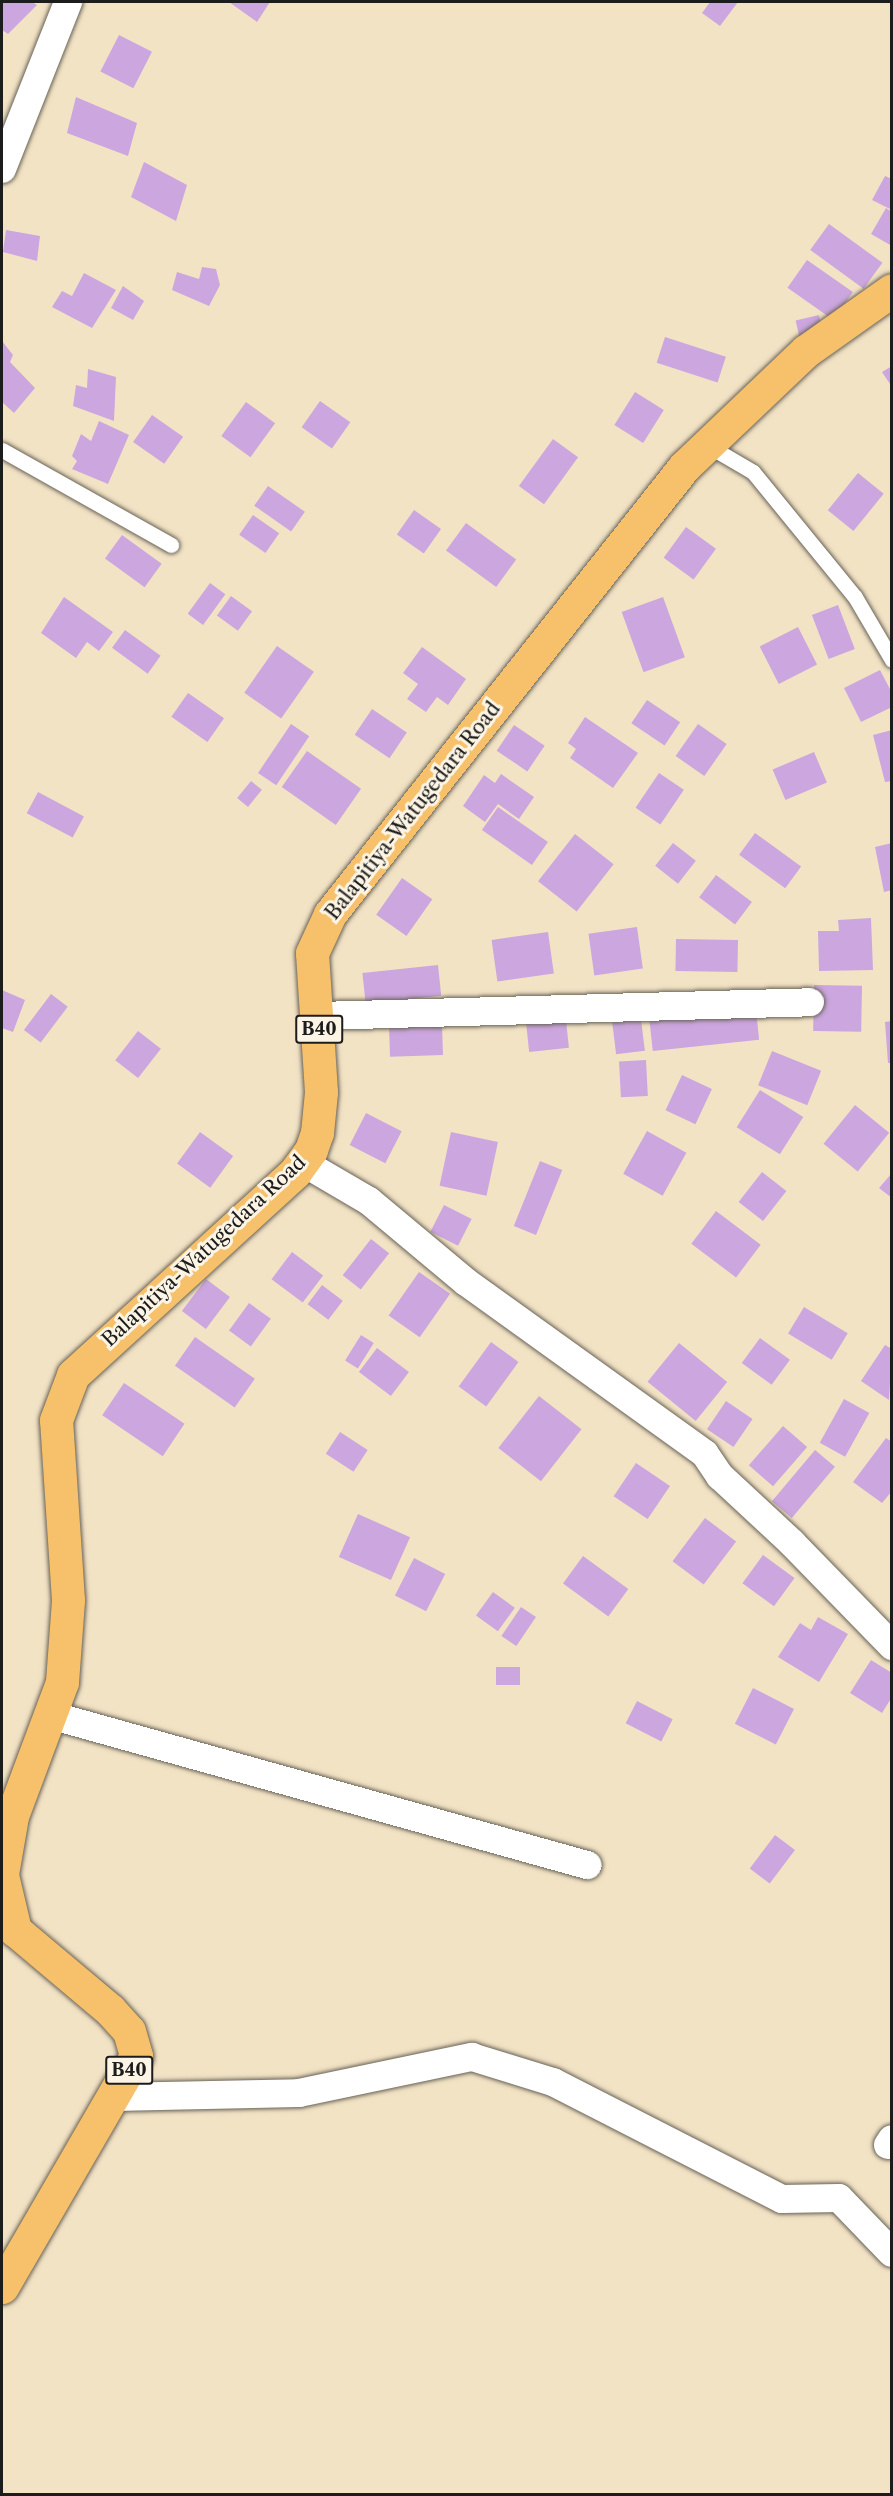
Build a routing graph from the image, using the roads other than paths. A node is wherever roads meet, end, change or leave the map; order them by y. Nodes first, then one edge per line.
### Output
1 (68, 2) edge
2 (2, 169) edge
3 (891, 290) edge
4 (707, 445) junction
5 (2, 450) edge
6 (171, 545) dead end
7 (891, 660) edge
8 (810, 1002) dead end
9 (319, 1016) junction
10 (304, 1163) junction
11 (891, 1646) edge
12 (50, 1715) junction
13 (587, 1865) dead end
14 (2, 1875) edge
15 (114, 2097) junction
16 (891, 2253) edge
17 (2, 2287) edge

1 - 2 street
3 - 4 main road, Balapitiya-Watugedara Road / B40
4 - 7 lane
4 - 9 main road, Balapitiya-Watugedara Road / B40
5 - 6 lane
8 - 9 street
9 - 10 main road, Balapitiya-Watugedara Road / B40
10 - 11 street
10 - 12 main road, Balapitiya-Watugedara Road / B40
12 - 13 street
12 - 14 main road, Balapitiya-Watugedara Road / B40
14 - 15 main road, Balapitiya-Watugedara Road / B40
15 - 16 street
15 - 17 main road, Balapitiya-Watugedara Road / B40

